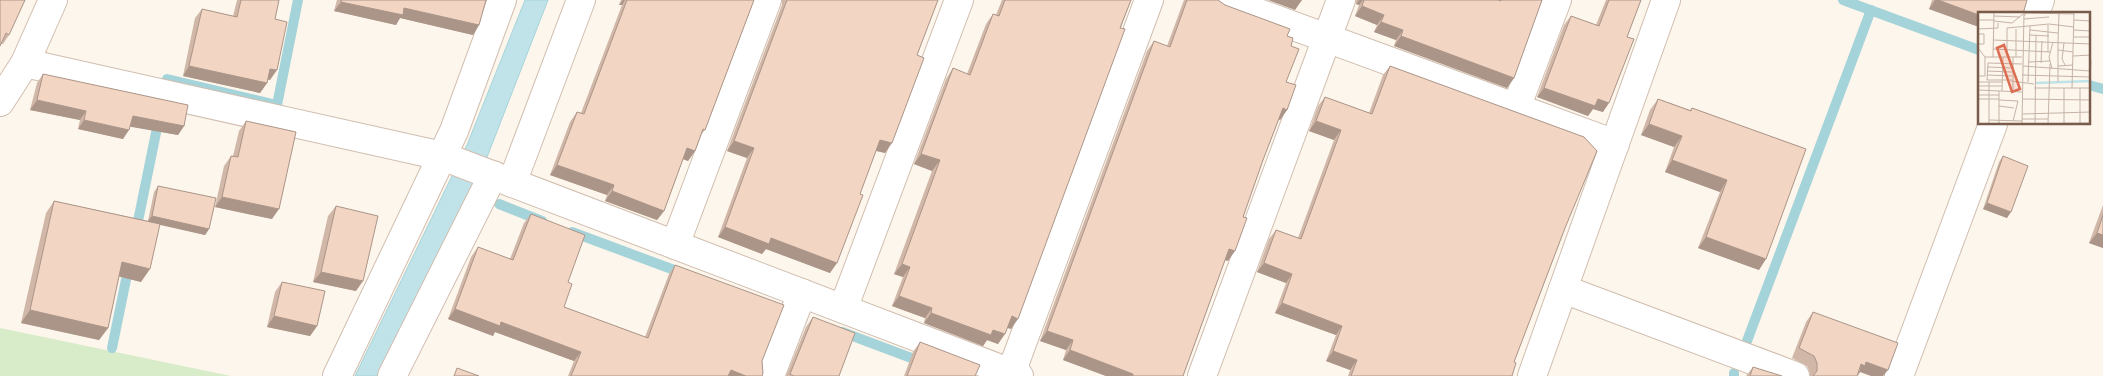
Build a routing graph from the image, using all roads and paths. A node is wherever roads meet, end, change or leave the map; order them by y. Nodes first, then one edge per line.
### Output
1 (53, 0) edge
2 (502, 0) edge
3 (581, 0) edge
4 (767, 0) edge
5 (958, 0) edge
6 (1149, 0) edge
7 (1223, 0) edge
8 (1341, 0) edge
9 (1557, 0) edge
10 (1666, 0) edge
11 (2040, 0) edge
12 (2036, 12) edge
13 (1327, 38) junction
14 (26, 63) junction
15 (0, 102) edge
16 (1516, 108) junction
17 (1994, 125) edge
18 (1615, 144) junction
19 (447, 158) junction
20 (498, 177) junction
21 (674, 245) junction
22 (1563, 289) junction
23 (802, 293) junction
24 (843, 309) junction
25 (1015, 374) edge
26 (337, 376) edge
27 (392, 376) edge
28 (770, 376) edge
29 (1202, 376) edge
30 (1532, 376) edge
31 (1796, 376) edge
32 (1899, 376) edge

1 - 14 street
2 - 19 street
3 - 20 street
4 - 21 street
5 - 24 street
6 - 25 street
7 - 13 street
8 - 13 street
9 - 16 street
10 - 18 street
11 - 12 street
13 - 16 street
13 - 29 street
14 - 15 street
14 - 19 street
16 - 18 street
17 - 32 street
18 - 22 street
19 - 20 street
19 - 26 street
20 - 21 street
20 - 27 street
21 - 23 street
22 - 30 street
22 - 31 street
23 - 24 street
23 - 28 street
24 - 25 street

